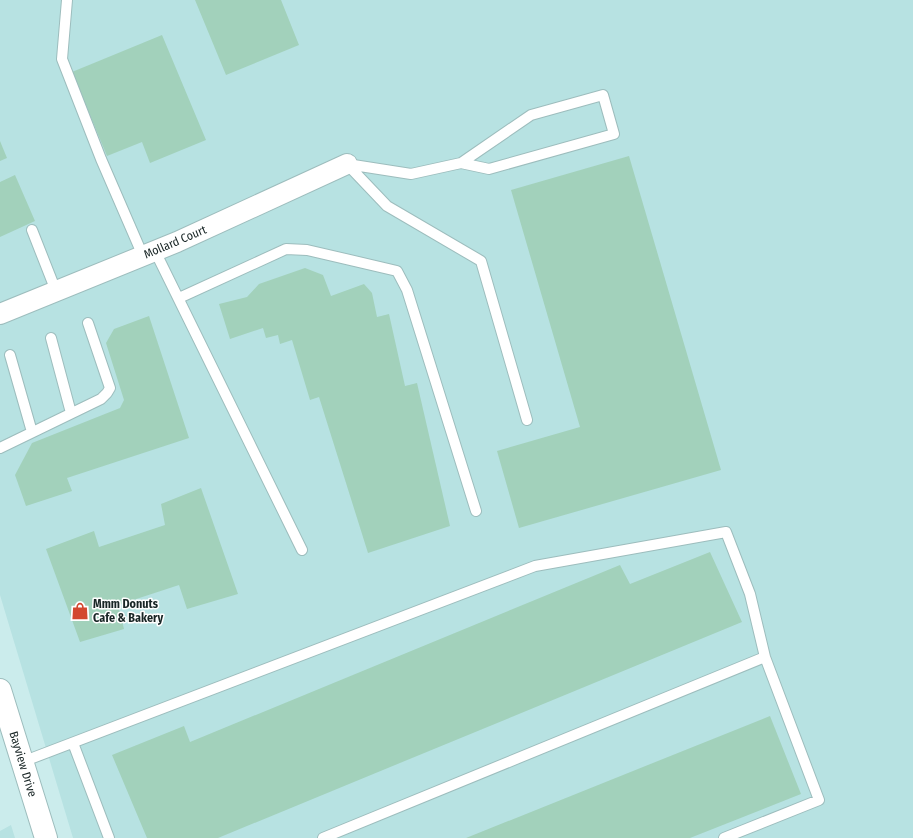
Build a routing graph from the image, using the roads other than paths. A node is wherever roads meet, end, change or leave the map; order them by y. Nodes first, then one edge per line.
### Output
1 (67, 0) edge
2 (461, 163) junction
3 (347, 164) junction
4 (32, 230) dead end
5 (149, 253) junction
6 (56, 291) junction
7 (179, 298) junction
8 (0, 314) edge
9 (88, 323) dead end
10 (51, 338) dead end
11 (10, 355) dead end
12 (71, 414) junction
13 (527, 420) dead end
14 (32, 432) junction
15 (0, 448) edge
16 (476, 511) dead end
17 (302, 550) dead end
18 (765, 657) junction
19 (0, 690) edge
20 (73, 743) junction
21 (22, 762) junction
22 (46, 838) edge
23 (109, 838) edge
24 (323, 838) edge
25 (724, 838) edge

1 - 5 lane
2 - 2 lane
2 - 3 lane
3 - 5 street, Mollard Court
3 - 13 lane
4 - 6 lane
5 - 6 street, Mollard Court
5 - 7 lane
6 - 8 street, Mollard Court
7 - 16 lane
7 - 17 lane
9 - 12 lane
10 - 12 lane
11 - 14 lane
12 - 14 lane
14 - 15 lane
18 - 20 lane
18 - 24 lane
18 - 25 lane
19 - 21 street, Bayview Drive
20 - 21 lane
20 - 23 lane
21 - 22 street, Bayview Drive

